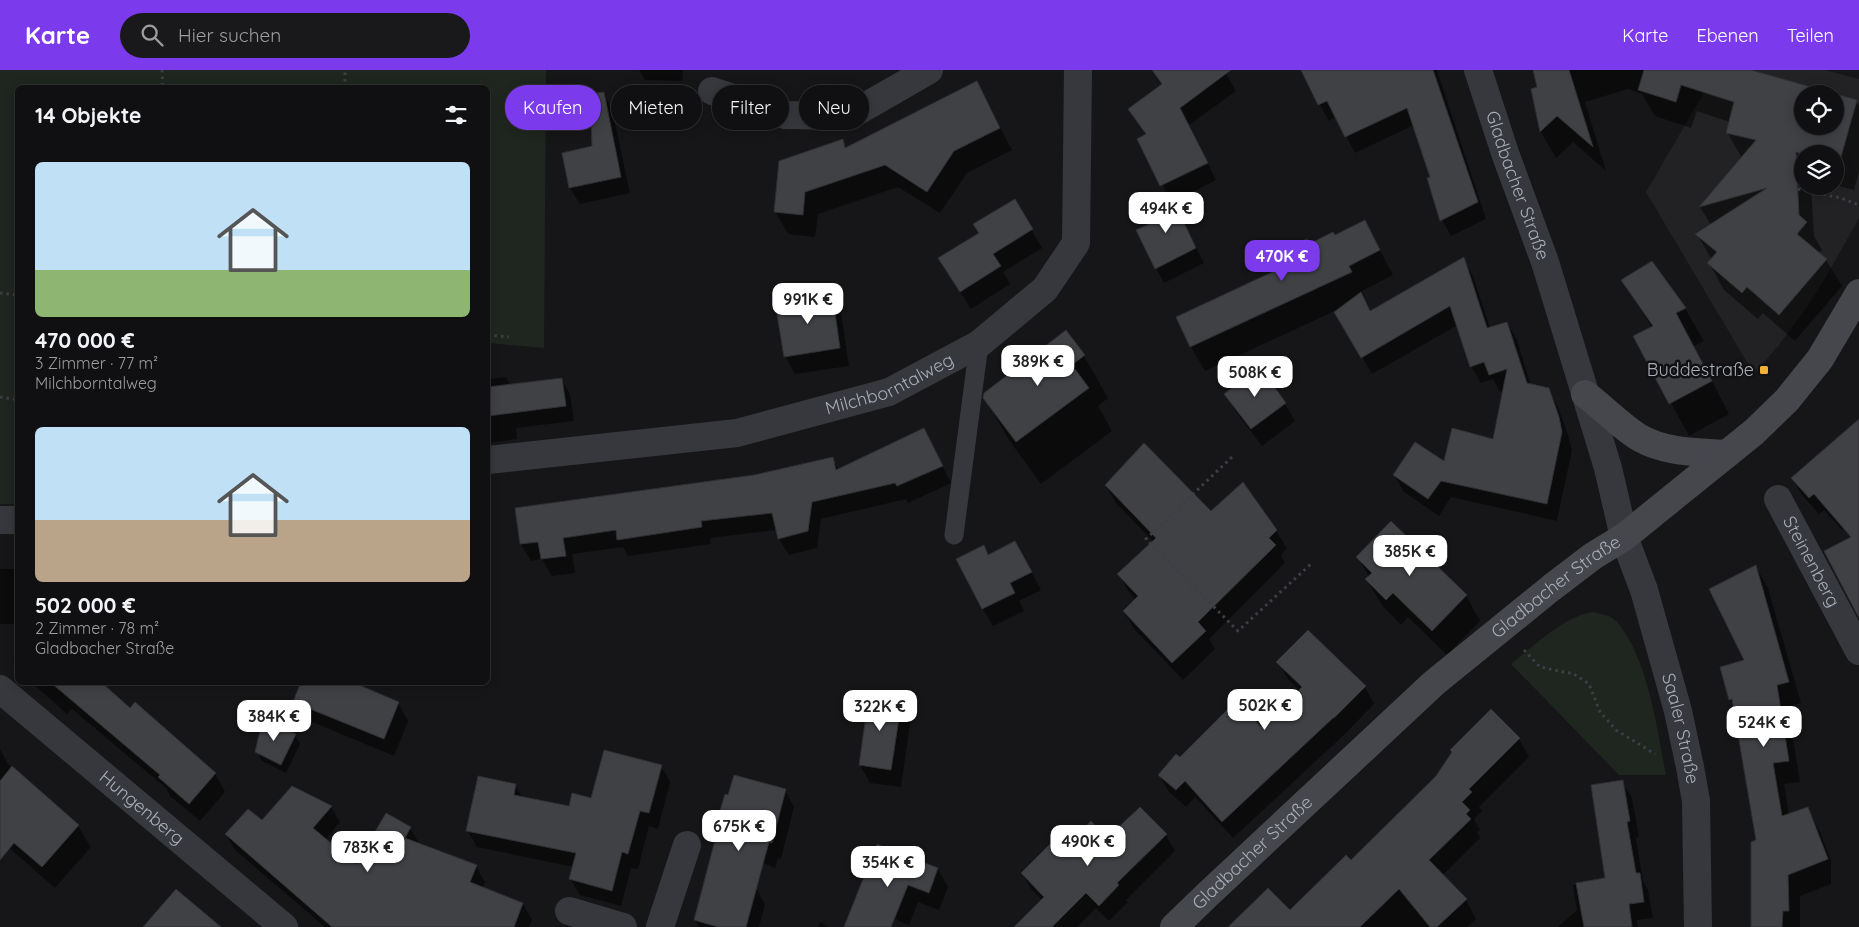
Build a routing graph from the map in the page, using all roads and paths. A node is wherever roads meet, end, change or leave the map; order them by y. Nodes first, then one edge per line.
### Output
1 (162, 70) edge
2 (345, 70) edge
3 (929, 70) edge
4 (1078, 70) edge
5 (1478, 70) edge
6 (163, 85) edge
7 (345, 85) edge
8 (789, 115) edge
9 (1827, 195) edge
10 (1859, 205) edge
11 (0, 293) edge
12 (1859, 293) edge
13 (15, 295) edge
14 (490, 335) edge
15 (509, 337) dead end
16 (979, 344) junction
17 (1585, 394) junction
18 (0, 397) edge
19 (15, 400) edge
20 (1727, 454) junction
21 (1232, 457) dead end
22 (490, 460) edge
23 (1778, 499) dead end
24 (0, 520) edge
25 (15, 520) edge
26 (954, 535) dead end
27 (1624, 537) junction
28 (1312, 563) dead end
29 (1859, 651) edge
30 (1532, 660) dead end
31 (0, 689) edge
32 (1663, 758) dead end
33 (687, 845) dead end
34 (569, 911) dead end
35 (284, 927) edge
36 (623, 927) edge
37 (660, 927) edge
38 (1174, 927) edge
39 (1698, 927) edge

1 - 6 path
2 - 7 path
3 - 8 street
4 - 16 street, Milchborntalweg
5 - 17 street, Gladbacher Straße
9 - 10 path
11 - 13 path
12 - 20 main road
14 - 15 path
16 - 22 street, Milchborntalweg
16 - 26 lane
17 - 20 main road
17 - 27 street, Gladbacher Straße
18 - 19 path
20 - 27 main road
21 - 28 path
23 - 29 street, Steinenberg
24 - 25 street
27 - 38 main road, Gladbacher Straße
27 - 39 street, Saaler Straße
30 - 32 path
31 - 35 street, Hungenberg
33 - 37 street
34 - 36 street

